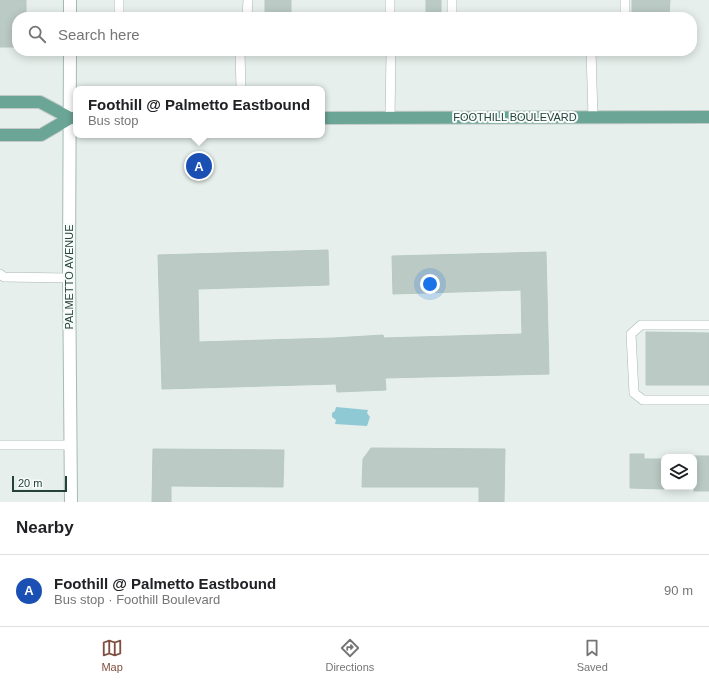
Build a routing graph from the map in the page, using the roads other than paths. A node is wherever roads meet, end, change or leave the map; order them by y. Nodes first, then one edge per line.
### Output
1 (70, 0) edge
2 (119, 0) edge
3 (248, 0) edge
4 (390, 0) edge
5 (452, 0) edge
6 (625, 0) edge
7 (70, 12) edge
8 (119, 12) edge
9 (247, 12) edge
10 (390, 12) edge
11 (452, 12) edge
12 (625, 12) edge
13 (70, 56) edge
14 (240, 56) edge
15 (390, 56) edge
16 (591, 56) edge
17 (241, 86) edge
18 (0, 102) edge
19 (593, 117) junction
20 (709, 117) edge
21 (73, 118) edge
22 (325, 118) edge
23 (390, 118) junction
24 (0, 135) edge
25 (1, 276) edge
26 (69, 278) junction
27 (709, 324) edge
28 (709, 400) edge
29 (0, 445) edge
30 (70, 445) junction
31 (70, 502) edge

1 - 7 street
2 - 8 lane
3 - 9 lane
4 - 10 lane
5 - 11 lane
6 - 12 lane
13 - 21 street, PALMETTO AVENUE
14 - 17 lane
15 - 23 lane
16 - 19 lane
18 - 21 main road
19 - 20 main road, FOOTHILL BOULEVARD
19 - 23 main road, FOOTHILL BOULEVARD
21 - 24 main road
21 - 26 street, PALMETTO AVENUE
22 - 23 main road, FOOTHILL BOULEVARD
25 - 26 lane
26 - 30 street, PALMETTO AVENUE
27 - 28 lane
29 - 30 lane
30 - 31 street, PALMETTO AVENUE

